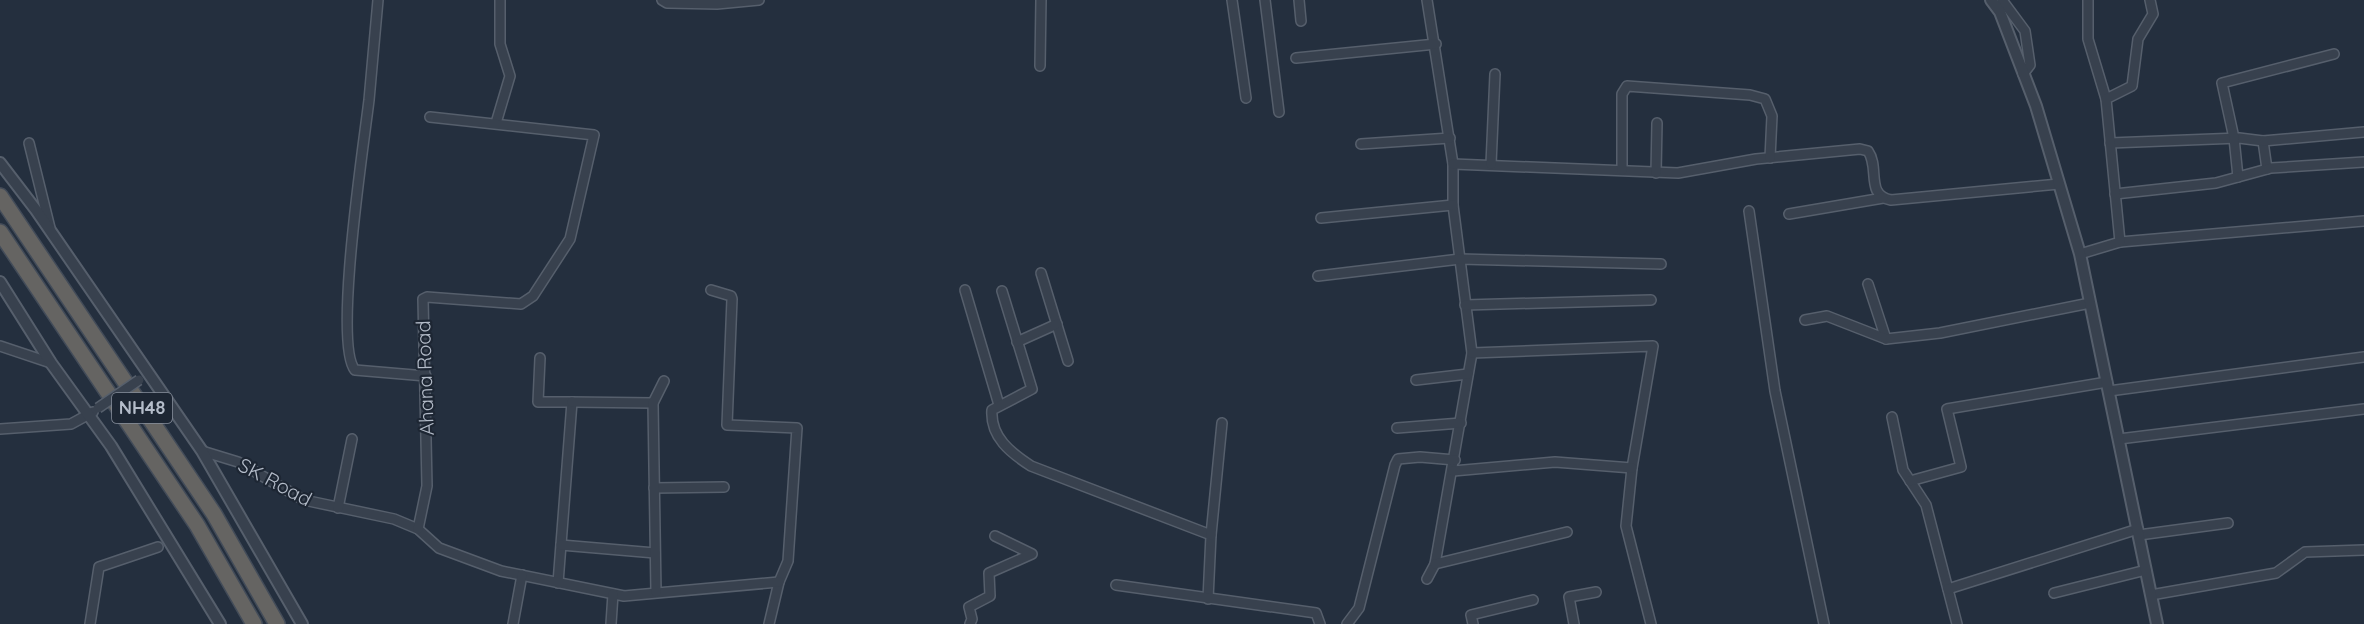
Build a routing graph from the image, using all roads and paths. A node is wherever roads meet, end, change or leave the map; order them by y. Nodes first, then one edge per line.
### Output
1 (378, 0) edge
2 (500, 0) edge
3 (663, 0) edge
4 (759, 0) edge
5 (1041, 0) edge
6 (1232, 0) edge
7 (1265, 0) edge
8 (1299, 0) edge
9 (1427, 0) edge
10 (1991, 0) edge
11 (2002, 0) edge
12 (2088, 0) edge
13 (2150, 0) edge
14 (1301, 21) dead end
15 (1436, 44) junction
16 (2334, 54) dead end
17 (1296, 58) dead end
18 (1040, 66) dead end
19 (1495, 74) dead end
20 (2024, 74) junction
21 (1246, 98) dead end
22 (2106, 99) junction
23 (1280, 112) dead end
24 (430, 117) dead end
25 (496, 123) junction
26 (1658, 123) dead end
27 (2364, 132) edge
28 (1450, 138) junction
29 (2234, 138) junction
30 (2263, 141) junction
31 (29, 143) dead end
32 (2110, 143) junction
33 (1361, 144) dead end
34 (1770, 158) junction
35 (2364, 162) edge
36 (0, 163) edge
37 (1453, 164) junction
38 (1491, 164) junction
39 (2267, 169) junction
40 (1622, 170) junction
41 (1656, 173) junction
42 (2238, 177) junction
43 (2059, 184) junction
44 (2115, 194) junction
45 (0, 196) edge
46 (1883, 198) junction
47 (1453, 205) junction
48 (1749, 211) dead end
49 (1790, 214) dead end
50 (1322, 218) dead end
51 (2364, 221) edge
52 (0, 232) edge
53 (52, 233) junction
54 (2120, 242) junction
55 (2080, 254) junction
56 (1460, 259) junction
57 (1661, 264) dead end
58 (1041, 273) dead end
59 (1318, 276) dead end
60 (0, 282) edge
61 (1868, 284) dead end
62 (711, 290) dead end
63 (965, 290) dead end
64 (1002, 291) dead end
65 (1651, 300) dead end
66 (2090, 303) junction
67 (1465, 305) junction
68 (1805, 320) dead end
69 (1057, 324) junction
70 (1886, 339) junction
71 (1017, 342) junction
72 (0, 346) edge
73 (1472, 353) junction
74 (2364, 357) edge
75 (540, 358) dead end
76 (1068, 361) dead end
77 (51, 363) junction
78 (149, 374) junction
79 (1468, 374) junction
80 (426, 376) junction
81 (1416, 380) dead end
82 (664, 381) dead end
83 (2108, 387) junction
84 (572, 402) junction
85 (653, 403) junction
86 (999, 405) junction
87 (2364, 409) edge
88 (88, 415) junction
89 (1893, 417) dead end
90 (1222, 423) dead end
91 (1461, 423) junction
92 (1397, 428) dead end
93 (0, 429) edge
94 (352, 438) dead end
95 (2119, 439) junction
96 (202, 451) junction
97 (1455, 460) junction
98 (1632, 468) junction
99 (1453, 471) junction
100 (1910, 481) junction
101 (724, 487) dead end
102 (654, 488) junction
103 (339, 508) junction
104 (2228, 523) dead end
105 (418, 529) junction
106 (1567, 532) dead end
107 (2138, 532) junction
108 (1211, 534) junction
109 (995, 536) dead end
110 (561, 545) junction
111 (158, 547) dead end
112 (2364, 549) edge
113 (655, 553) junction
114 (1435, 564) junction
115 (2146, 570) junction
116 (522, 575) junction
117 (1427, 579) dead end
118 (779, 582) junction
119 (558, 583) junction
120 (1116, 585) dead end
121 (1948, 589) junction
122 (656, 592) junction
123 (1596, 592) dead end
124 (2054, 593) dead end
125 (613, 594) junction
126 (2151, 595) junction
127 (1208, 599) junction
128 (1533, 600) dead end
129 (90, 624) edge
130 (220, 624) edge
131 (254, 624) edge
132 (277, 624) edge
133 (302, 624) edge
134 (513, 624) edge
135 (611, 624) edge
136 (769, 624) edge
137 (970, 624) edge
138 (1320, 624) edge
139 (1347, 624) edge
140 (1473, 624) edge
141 (1574, 624) edge
142 (1651, 624) edge
143 (1824, 624) edge
144 (1957, 624) edge
145 (2157, 624) edge

1 - 80 street
2 - 25 street
3 - 4 street
5 - 18 street
6 - 21 street
7 - 23 street
8 - 14 street
9 - 15 street
10 - 20 street
11 - 20 street
12 - 22 street
13 - 22 street
15 - 17 street
15 - 28 street
16 - 29 street
19 - 38 street
20 - 43 street
22 - 32 street
24 - 25 street
25 - 80 street, Ahana Road
26 - 41 street
27 - 30 street
28 - 33 street
28 - 37 street
29 - 30 street
29 - 32 street
29 - 42 street
30 - 39 street
31 - 53 street
32 - 44 street
34 - 40 street
34 - 41 street
34 - 46 street
35 - 39 street
36 - 53 street
37 - 38 street
37 - 47 street
38 - 40 street
39 - 42 street
40 - 41 street
42 - 44 street
43 - 46 street
43 - 55 street
44 - 54 street
45 - 132 highway, NH48
46 - 49 street
47 - 50 street
47 - 56 street
48 - 143 street
51 - 54 street
52 - 131 highway, NH48
53 - 78 street
54 - 55 street
55 - 66 street
56 - 57 street
56 - 59 street
56 - 67 street
58 - 69 street
60 - 77 street
61 - 70 street
62 - 118 street
63 - 86 street
64 - 71 street
65 - 67 street
66 - 70 street
66 - 83 street
67 - 73 street
68 - 70 street
69 - 71 street
69 - 76 street
71 - 86 street
72 - 77 street
73 - 79 street
73 - 98 street
74 - 83 street
75 - 84 street
77 - 88 street
78 - 88 street, bridge
78 - 96 street
79 - 81 street
79 - 91 street
80 - 105 street, Ahana Road
82 - 85 street
83 - 95 street
83 - 100 street
84 - 85 street
84 - 110 street
85 - 102 street
86 - 108 street
87 - 95 street
88 - 93 street
88 - 130 street
89 - 100 street
90 - 108 street
91 - 92 street
91 - 97 street
94 - 103 street
95 - 107 street
96 - 103 street, SK Road
96 - 133 street
97 - 99 street
97 - 139 street
98 - 99 street
98 - 142 street
99 - 114 street
100 - 121 street
101 - 102 street
102 - 113 street
103 - 105 street, SK Road
104 - 107 street
105 - 116 street, SK Road
106 - 114 street
107 - 115 street
107 - 121 street
108 - 127 street
109 - 137 street
110 - 113 street
110 - 119 street
111 - 129 street
112 - 126 street
113 - 122 street
114 - 117 street
115 - 124 street
115 - 126 street
116 - 119 street, SK Road
116 - 134 street
118 - 122 street, SK Road
118 - 136 street
119 - 125 street, SK Road
120 - 127 street
121 - 144 street
122 - 125 street, SK Road
123 - 141 street
125 - 135 street
126 - 145 street
127 - 138 street
128 - 140 street

